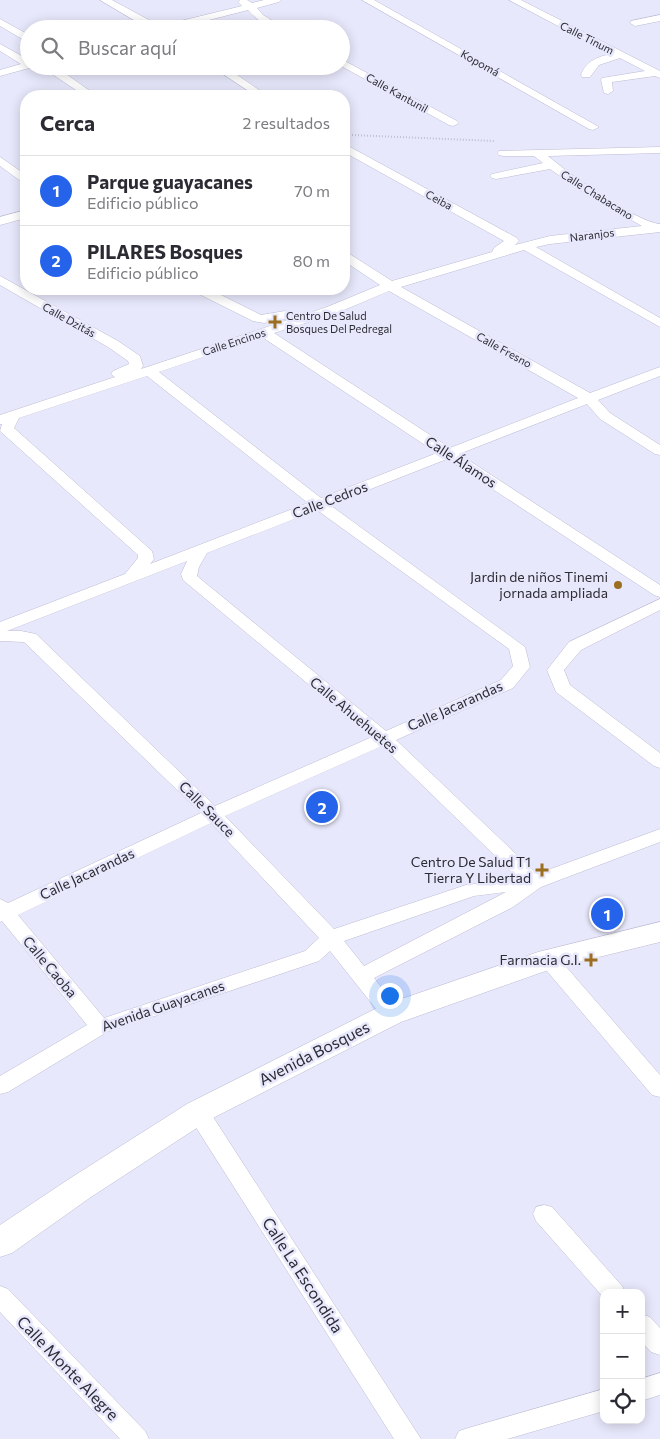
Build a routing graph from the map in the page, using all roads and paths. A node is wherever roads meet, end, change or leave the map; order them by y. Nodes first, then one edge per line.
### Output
1 (105, 0) edge
2 (238, 0) edge
3 (276, 0) edge
4 (367, 0) edge
5 (514, 0) edge
6 (250, 6) junction
7 (660, 18) edge
8 (141, 20) edge
9 (196, 20) edge
10 (265, 20) edge
11 (0, 22) edge
12 (636, 23) dead end
13 (20, 34) edge
14 (0, 48) edge
15 (622, 55) junction
16 (20, 60) edge
17 (20, 67) edge
18 (350, 67) edge
19 (0, 73) edge
20 (659, 74) edge
21 (59, 75) edge
22 (230, 75) edge
23 (586, 75) dead end
24 (82, 90) edge
25 (254, 90) edge
26 (608, 91) dead end
27 (453, 123) dead end
28 (592, 127) dead end
29 (350, 151) edge
30 (657, 152) edge
31 (503, 154) dead end
32 (538, 154) junction
33 (0, 160) edge
34 (551, 165) junction
35 (20, 175) edge
36 (496, 176) dead end
37 (20, 216) edge
38 (0, 221) edge
39 (658, 229) edge
40 (524, 246) junction
41 (497, 254) junction
42 (350, 260) edge
43 (0, 280) edge
44 (390, 286) junction
45 (20, 291) edge
46 (26, 295) edge
47 (212, 295) edge
48 (332, 310) junction
49 (660, 323) edge
50 (263, 332) junction
51 (142, 366) junction
52 (660, 371) edge
53 (590, 398) junction
54 (6, 418) edge
55 (660, 451) edge
56 (449, 454) junction
57 (318, 504) junction
58 (200, 551) junction
59 (130, 578) junction
60 (660, 592) edge
61 (660, 604) edge
62 (0, 628) edge
63 (0, 636) edge
64 (383, 737) junction
65 (660, 762) edge
66 (213, 814) junction
67 (660, 835) edge
68 (534, 882) junction
69 (2, 911) edge
70 (660, 932) edge
71 (331, 938) junction
72 (548, 959) junction
73 (362, 976) junction
74 (391, 1014) junction
75 (100, 1027) junction
76 (0, 1086) edge
77 (660, 1089) edge
78 (198, 1112) junction
79 (544, 1214) dead end
80 (0, 1243) edge
81 (610, 1289) edge
82 (0, 1296) edge
83 (645, 1328) edge
84 (660, 1345) edge
85 (660, 1384) edge
86 (645, 1389) edge
87 (600, 1401) edge
88 (136, 1439) edge
89 (408, 1439) edge
90 (468, 1439) edge

1 - 8 street
2 - 6 street
3 - 6 street
4 - 28 street, Kopomá
5 - 15 street, Calle Tinum
6 - 9 street
6 - 10 street
7 - 12 street
11 - 13 street
14 - 16 street
15 - 20 street, Calle Tinum
15 - 23 street
17 - 19 street
18 - 27 street, Calle Kantunil
20 - 26 street
21 - 24 street
22 - 25 street
29 - 41 street, Ceiba
30 - 32 street
31 - 32 street
32 - 34 street, Calle Chabacano
33 - 35 street
34 - 36 street
34 - 39 street, Calle Chabacano
37 - 38 street
39 - 40 street, Naranjos
40 - 41 street, Calle Encinos
40 - 49 street
41 - 44 street, Calle Encinos
42 - 44 street, Calle Fresno
43 - 45 street, Calle Dzitás
44 - 48 street, Calle Encinos
44 - 53 street, Calle Fresno
46 - 51 street, Calle Dzitás
47 - 48 street
48 - 50 street, Calle Encinos
50 - 51 street, Calle Encinos
50 - 56 street, Calle Álamos
51 - 54 street
51 - 57 street, Calle Jacarandas
52 - 53 street, Calle Cedros
53 - 55 street, Calle Fresno
53 - 56 street, Calle Cedros
54 - 59 street
56 - 57 street, Calle Cedros
56 - 60 street, Calle Álamos
57 - 58 street, Calle Cedros
57 - 64 street, Calle Jacarandas
58 - 59 street, Calle Cedros
58 - 64 street, Calle Ahuehuetes
59 - 62 street, Calle Cedros
61 - 65 street
63 - 66 street, Calle Sauce
64 - 66 street, Calle Jacarandas
64 - 68 street, Calle Ahuehuetes
66 - 69 street, Calle Jacarandas
66 - 71 street, Calle Sauce
67 - 68 street
68 - 71 street
68 - 73 street
69 - 75 street, Calle Caoba
70 - 72 street, Avenida Bosques
71 - 73 street, Calle Sauce
71 - 75 street, Avenida Guayacanes
72 - 74 street, Avenida Bosques
72 - 77 street
73 - 74 street, Calle Sauce
74 - 78 street, Avenida Bosques
75 - 76 street, Avenida Guayacanes
78 - 80 street, Avenida Bosques
78 - 89 street, Calle La Escondida
79 - 81 street
82 - 88 street, Calle Monte Alegre
83 - 84 street
85 - 86 street
87 - 90 street

